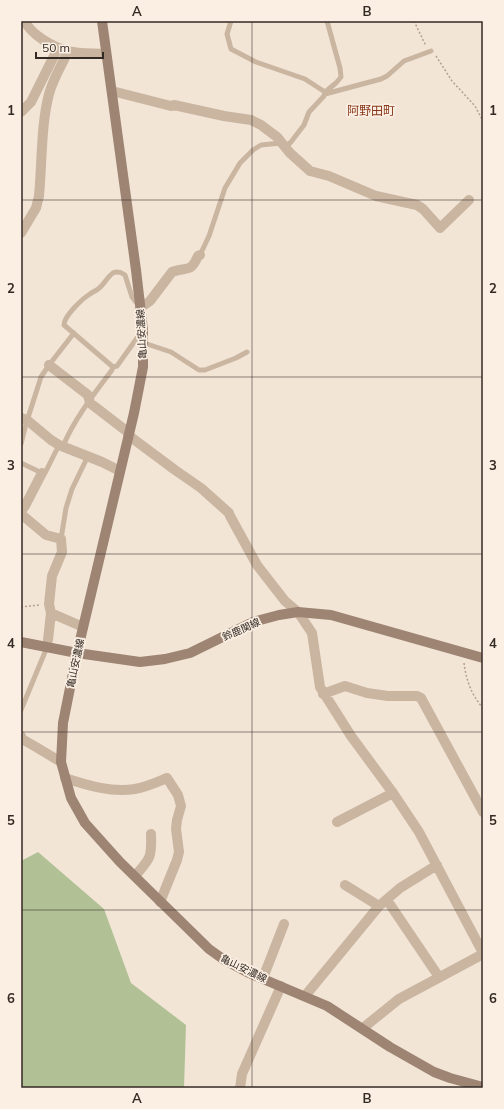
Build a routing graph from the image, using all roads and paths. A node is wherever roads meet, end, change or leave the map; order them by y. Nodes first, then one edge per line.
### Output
1 (25, 21) edge
2 (102, 21) edge
3 (231, 21) edge
4 (327, 21) edge
5 (414, 21) edge
6 (58, 48) junction
7 (68, 51) junction
8 (431, 51) junction
9 (106, 54) junction
10 (112, 91) junction
11 (325, 93) junction
12 (21, 112) edge
13 (483, 121) edge
14 (284, 145) junction
15 (469, 200) dead end
16 (21, 233) edge
17 (200, 255) joint
18 (140, 308) junction
19 (143, 330) junction
20 (74, 333) junction
21 (144, 342) junction
22 (247, 352) dead end
23 (49, 364) junction
24 (113, 367) junction
25 (90, 400) junction
26 (24, 419) edge
27 (128, 434) junction
28 (21, 444) edge
29 (61, 446) junction
30 (88, 456) junction
31 (21, 463) edge
32 (120, 471) junction
33 (42, 473) junction
34 (21, 511) edge
35 (21, 514) edge
36 (61, 539) junction
37 (21, 607) edge
38 (50, 608) junction
39 (298, 612) junction
40 (83, 627) junction
41 (48, 640) dead end
42 (21, 642) edge
43 (45, 652) dead end
44 (77, 653) junction
45 (464, 653) junction
46 (483, 658) edge
47 (323, 694) junction
48 (483, 708) edge
49 (21, 710) edge
50 (21, 739) edge
51 (61, 762) junction
52 (64, 778) junction
53 (393, 792) junction
54 (483, 812) edge
55 (337, 822) dead end
56 (151, 834) dead end
57 (437, 865) junction
58 (135, 876) junction
59 (345, 884) dead end
60 (160, 902) junction
61 (383, 903) junction
62 (284, 924) dead end
63 (483, 954) edge
64 (439, 977) junction
65 (263, 978) junction
66 (281, 986) junction
67 (305, 996) junction
68 (363, 1028) junction
69 (483, 1086) edge
70 (240, 1088) edge

1 - 6 street
2 - 9 main road, 亀山安濃線
3 - 11 lane
4 - 11 lane
5 - 8 path
6 - 7 street
6 - 12 street
7 - 9 street
7 - 16 street
8 - 11 lane
8 - 13 path
9 - 10 main road, 亀山安濃線
10 - 14 street
10 - 18 main road, 亀山安濃線
11 - 14 lane
14 - 15 street
14 - 17 lane
17 - 18 street
18 - 19 main road, 亀山安濃線
18 - 20 lane
19 - 21 main road, 亀山安濃線
19 - 24 lane
20 - 23 lane
20 - 24 lane
21 - 22 lane
21 - 27 main road, 亀山安濃線
23 - 25 street
23 - 26 lane
24 - 25 lane
25 - 27 street
25 - 29 lane
26 - 28 lane
26 - 29 street
27 - 32 main road, 亀山安濃線
27 - 39 street
29 - 30 street
29 - 33 lane
30 - 32 street
30 - 36 lane
31 - 33 lane
32 - 40 main road, 亀山安濃線
33 - 34 street
35 - 36 street
36 - 38 street
37 - 38 path
38 - 40 street
38 - 41 street
39 - 44 main road, 鈴鹿関線
39 - 45 main road, 鈴鹿関線
39 - 47 street
40 - 44 main road, 亀山安濃線
42 - 44 main road, 鈴鹿関線
43 - 49 lane
44 - 51 main road, 亀山安濃線
45 - 46 main road, 鈴鹿関線
45 - 48 path
47 - 53 street
47 - 54 street
50 - 51 street
51 - 52 main road, 亀山安濃線
52 - 58 main road, 亀山安濃線
52 - 60 street
53 - 55 street
53 - 57 street
56 - 58 street
57 - 61 street
57 - 63 street
58 - 60 main road, 亀山安濃線
59 - 61 street
60 - 65 main road, 亀山安濃線
61 - 64 street
61 - 67 street
62 - 65 street
63 - 64 street
64 - 68 street
65 - 66 main road, 亀山安濃線
66 - 67 main road, 亀山安濃線
66 - 70 street
67 - 68 main road, 亀山安濃線
68 - 69 main road, 亀山安濃線

